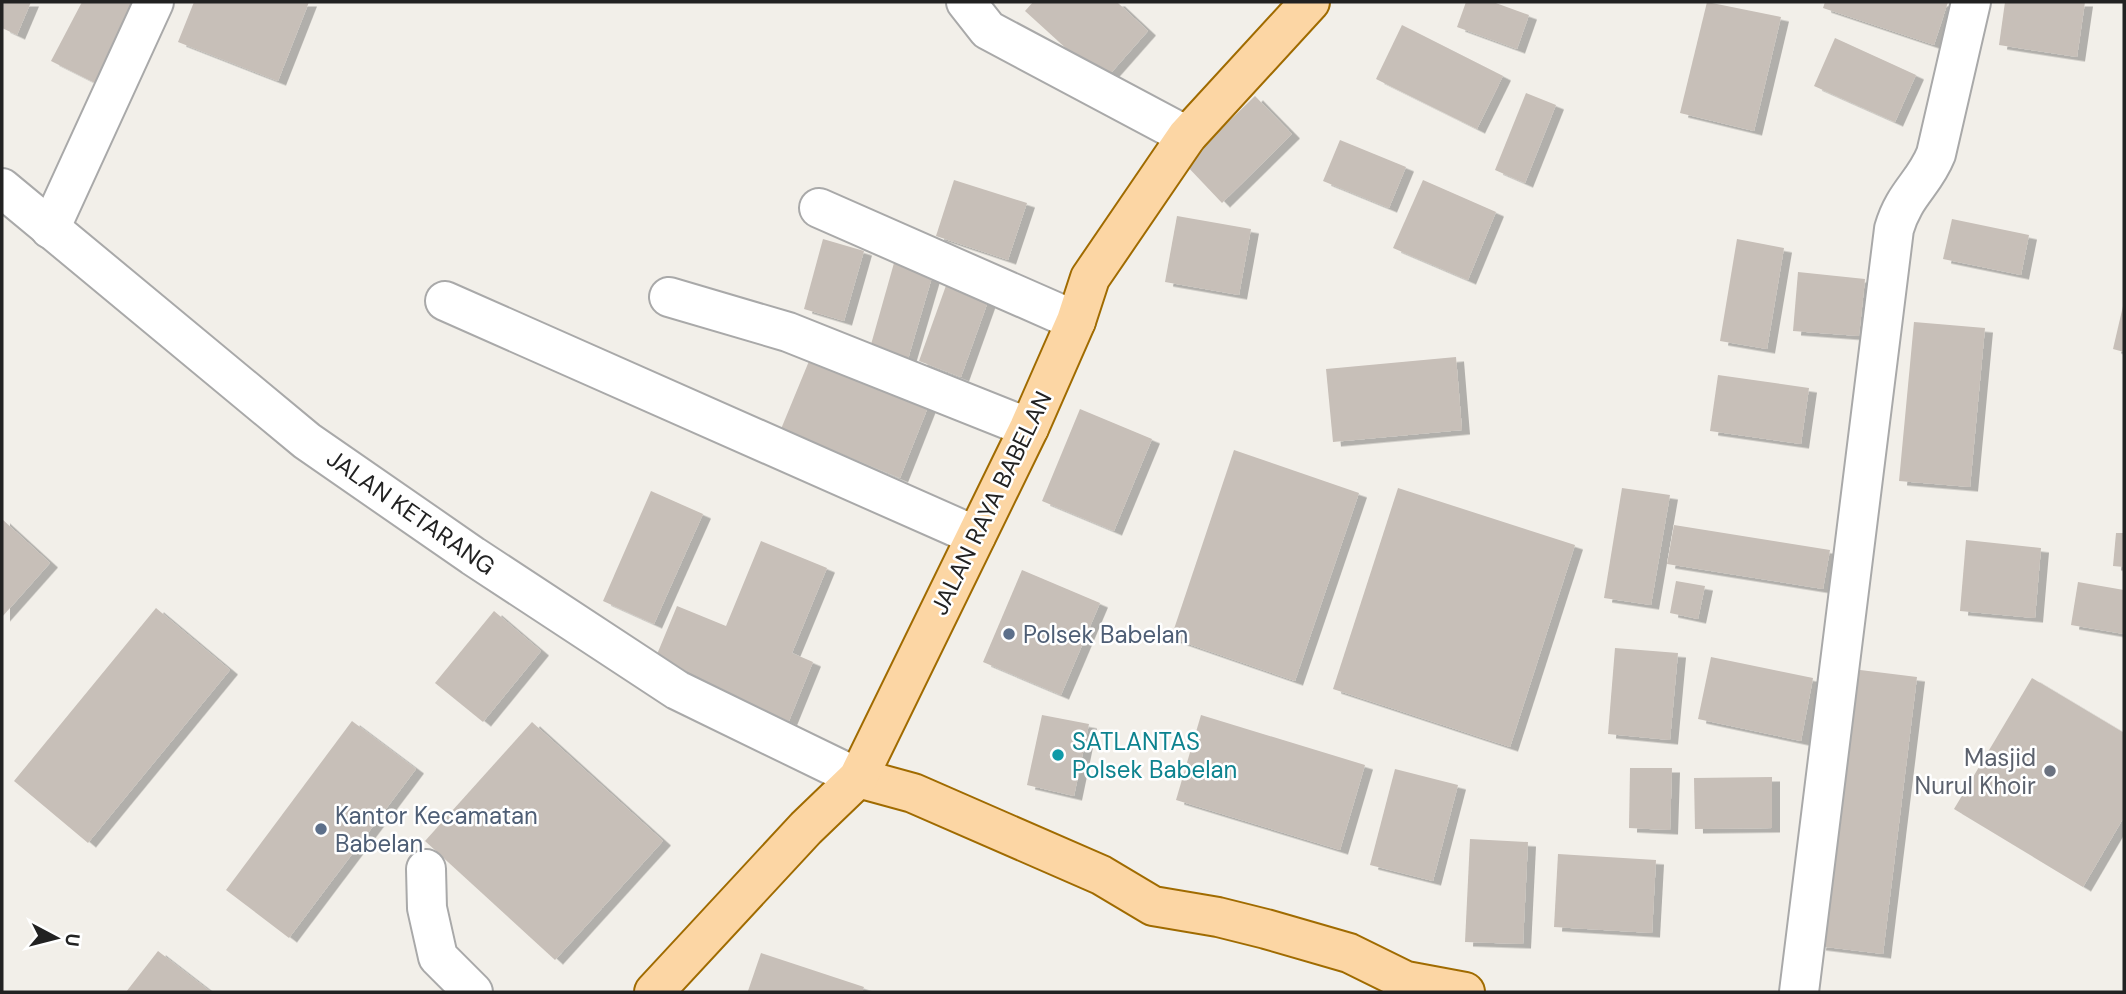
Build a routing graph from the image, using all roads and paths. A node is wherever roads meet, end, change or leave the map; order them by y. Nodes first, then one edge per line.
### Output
1 (154, 2) edge
2 (966, 2) edge
3 (1310, 2) edge
4 (1971, 2) edge
5 (1187, 136) junction
6 (2, 188) edge
7 (818, 208) dead end
8 (50, 229) junction
9 (669, 297) dead end
10 (445, 301) dead end
11 (1076, 321) junction
12 (1029, 428) junction
13 (976, 536) junction
14 (858, 778) junction
15 (426, 869) dead end
16 (473, 992) edge
17 (654, 992) edge
18 (1456, 992) edge
19 (1799, 992) edge

1 - 8 street
2 - 5 street
3 - 5 main road, JALAN RAYA BABELAN
4 - 19 street
5 - 11 main road, JALAN RAYA BABELAN
6 - 8 street, JALAN KETARANG
7 - 11 street
8 - 14 street, JALAN KETARANG
9 - 12 street
10 - 13 street
11 - 12 main road, JALAN RAYA BABELAN
12 - 13 main road, JALAN RAYA BABELAN
13 - 14 main road, JALAN RAYA BABELAN
14 - 17 main road, JALAN RAYA BABELAN
14 - 18 main road
15 - 16 street

